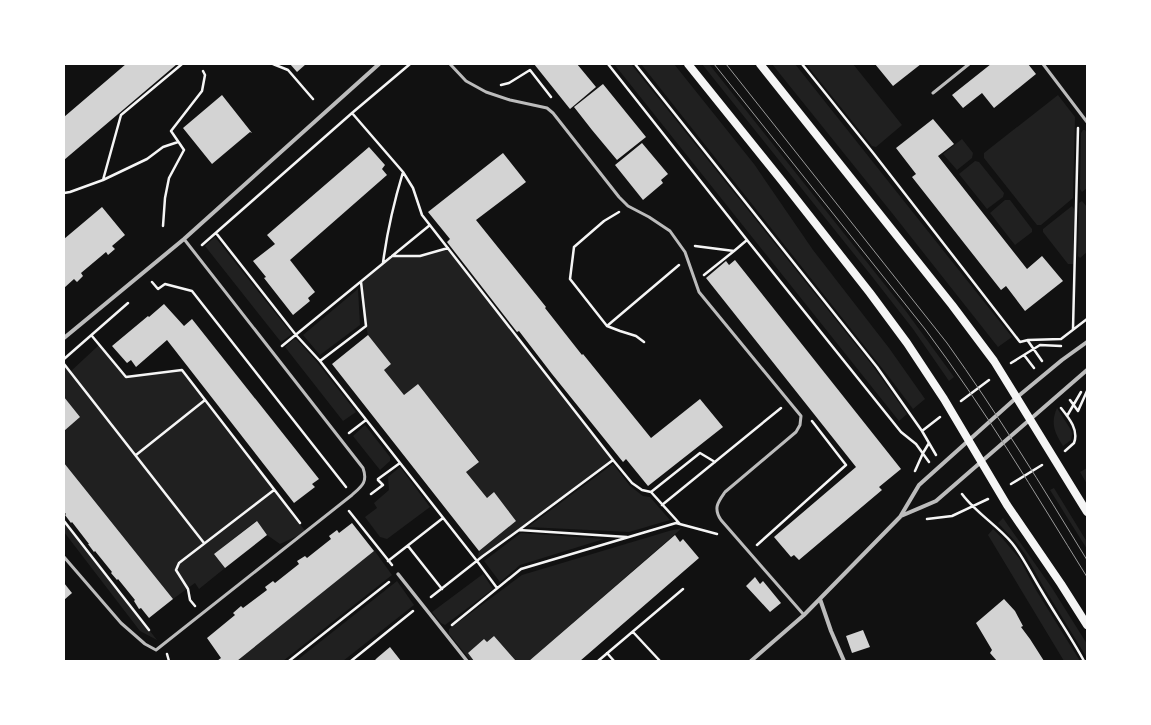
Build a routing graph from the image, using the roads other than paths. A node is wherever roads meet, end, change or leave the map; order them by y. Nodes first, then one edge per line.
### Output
1 (379, 64) edge
2 (450, 64) edge
3 (688, 64) edge
4 (760, 64) edge
5 (969, 64) edge
6 (1043, 64) edge
7 (933, 93) dead end
8 (1087, 122) edge
9 (184, 239) junction
10 (64, 338) edge
11 (1087, 342) edge
12 (1087, 370) edge
13 (1016, 398) junction
14 (1030, 420) junction
15 (968, 441) junction
16 (981, 463) junction
17 (1087, 512) edge
18 (900, 516) junction
19 (64, 557) edge
20 (398, 574) road end
21 (820, 600) junction
22 (804, 615) junction
23 (1087, 625) edge
24 (467, 661) edge
25 (751, 661) edge
26 (844, 661) edge

1 - 9 street
2 - 22 lane
3 - 15 main road
4 - 13 main road
5 - 7 lane
6 - 8 lane
9 - 10 street
9 - 19 lane
11 - 13 street
12 - 14 street
13 - 14 main road
13 - 15 street
14 - 16 street
14 - 17 main road
15 - 16 main road
15 - 18 street
16 - 18 street
16 - 23 main road
18 - 21 street
20 - 24 street
21 - 22 street
21 - 26 street
22 - 25 street

